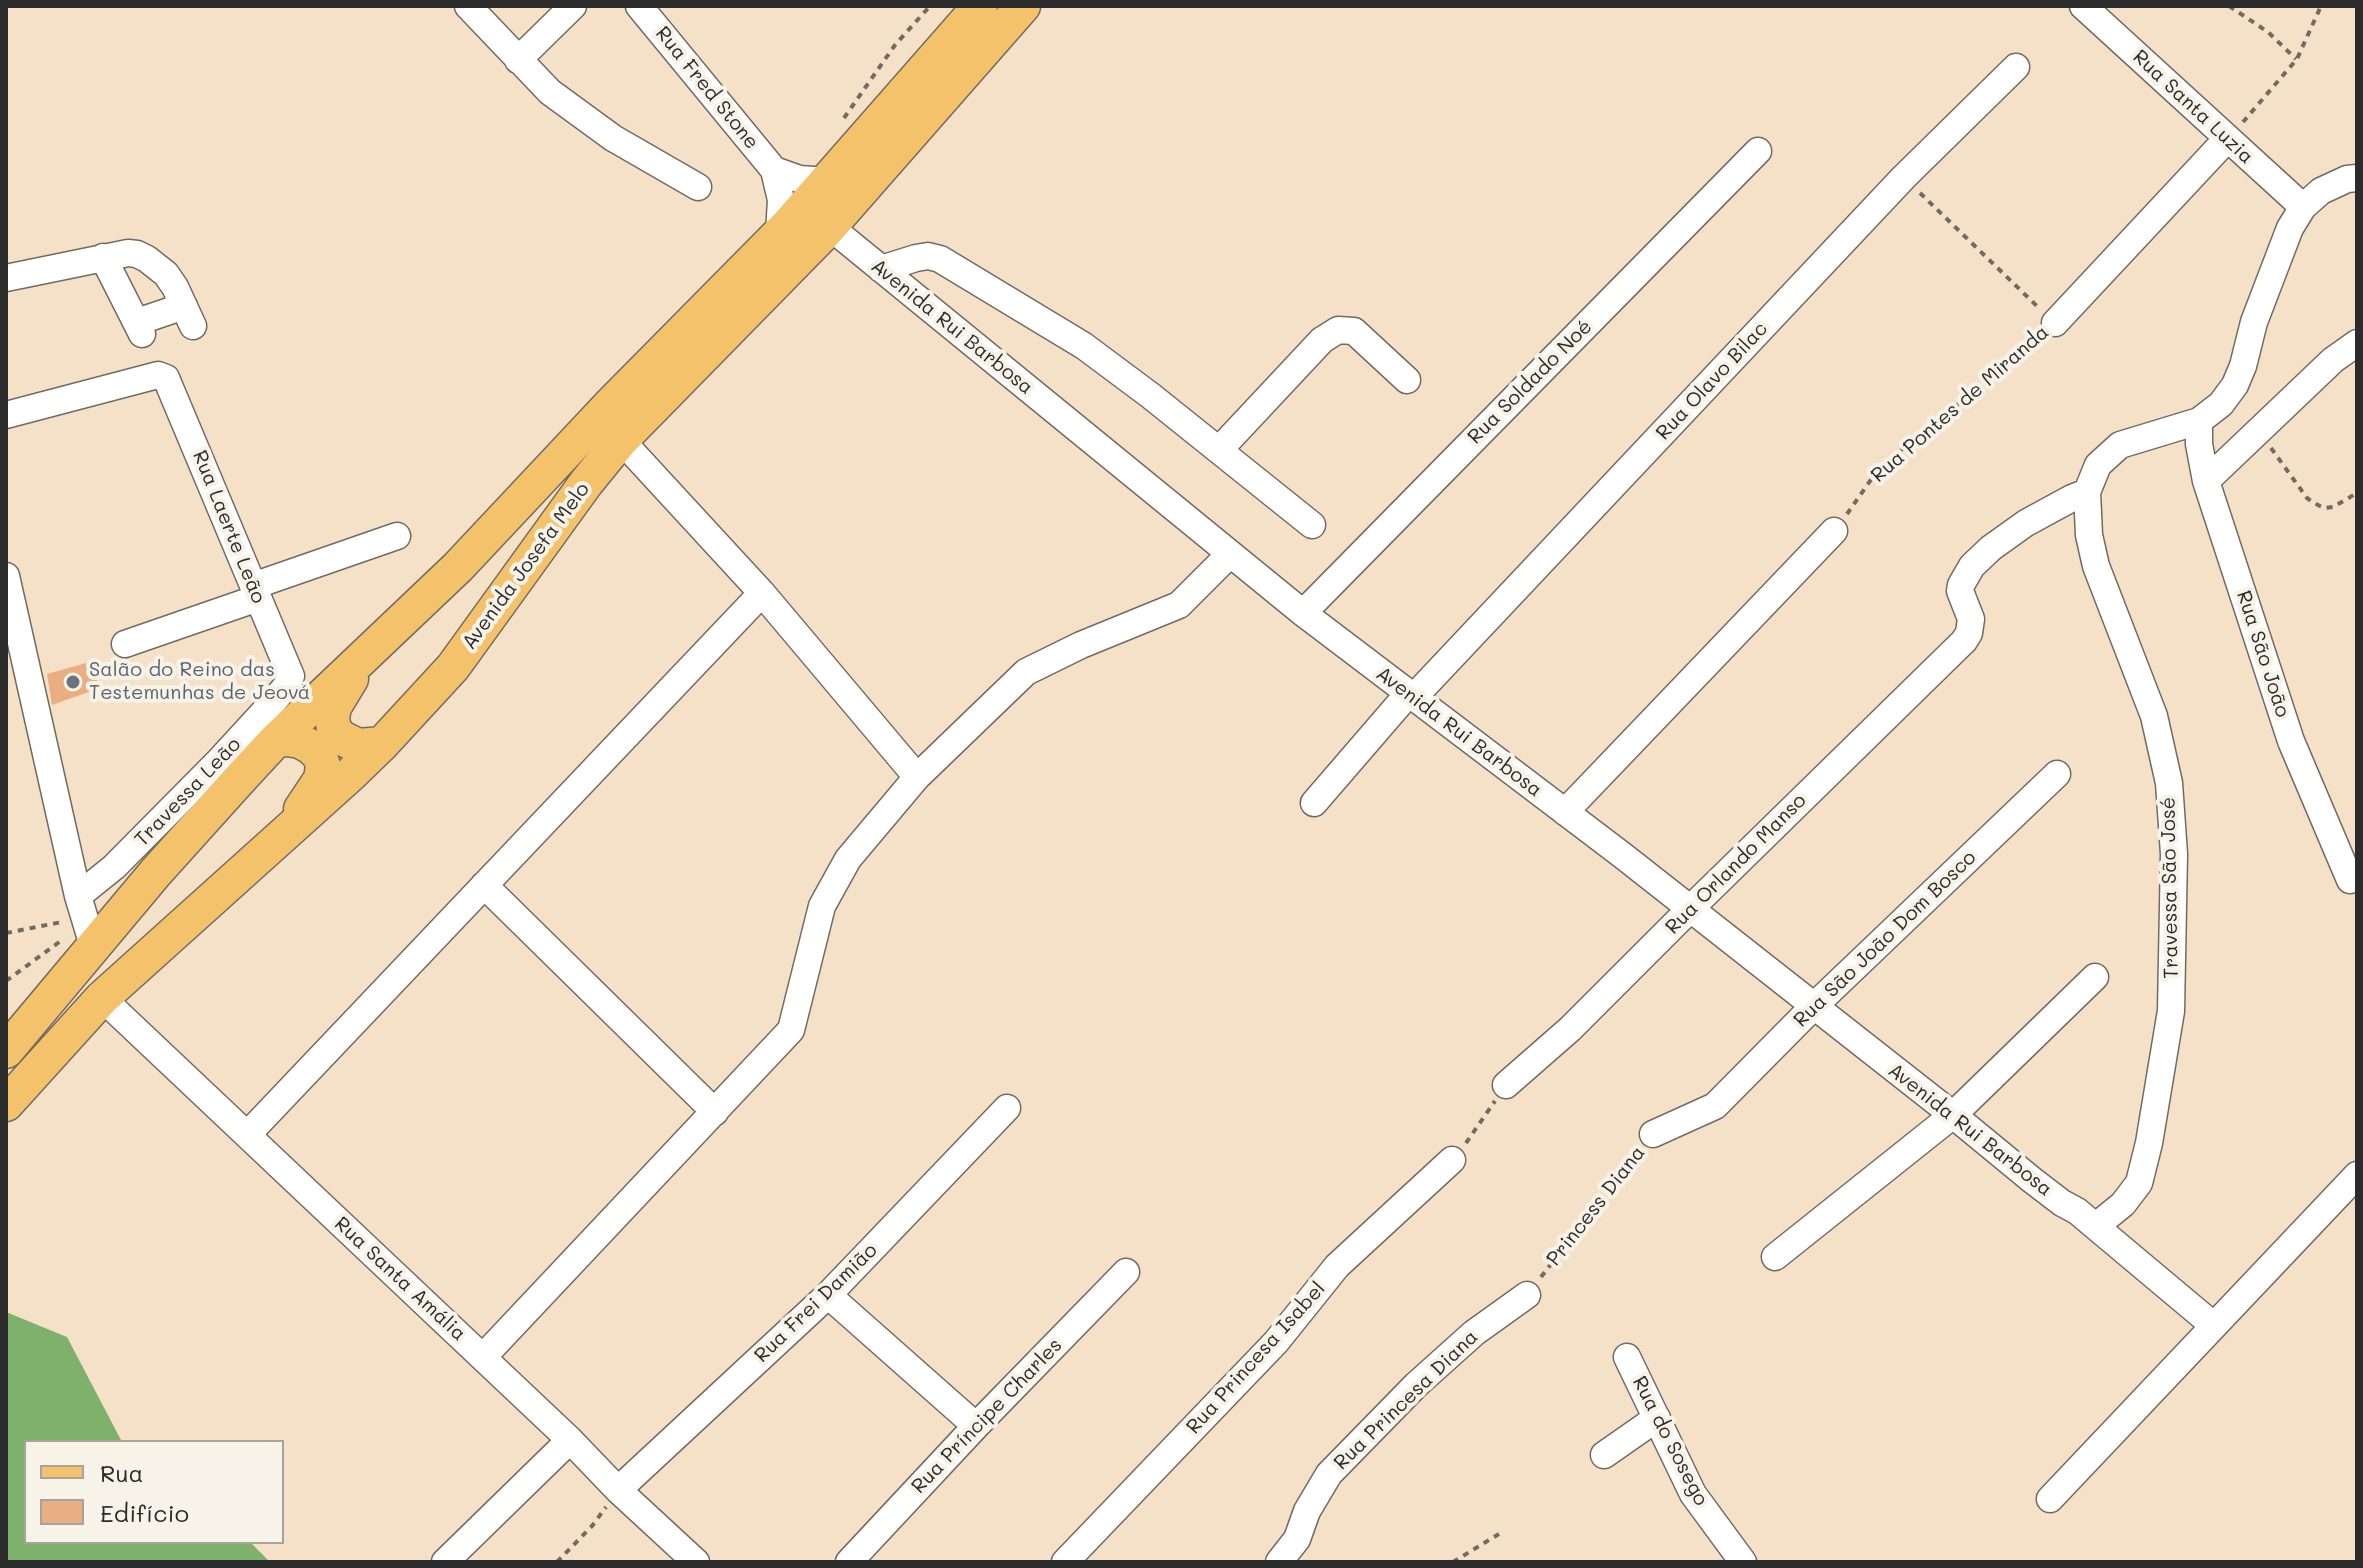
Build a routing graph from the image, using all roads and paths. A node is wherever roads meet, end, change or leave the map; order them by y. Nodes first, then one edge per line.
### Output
1 (468, 6) edge
2 (573, 6) edge
3 (639, 6) edge
4 (930, 6) edge
5 (980, 6) edge
6 (1023, 6) edge
7 (2083, 6) edge
8 (2229, 6) edge
9 (2321, 6) edge
10 (2297, 59) junction
11 (518, 60) junction
12 (2016, 67) dead end
13 (838, 129) dead end
14 (2227, 139) junction
15 (1758, 151) dead end
16 (774, 170) junction
17 (1904, 177) junction
18 (2357, 178) edge
19 (828, 181) junction
20 (698, 187) dead end
21 (2303, 207) junction
22 (830, 227) junction
23 (779, 233) junction
24 (103, 257) junction
25 (881, 269) junction
26 (6, 278) edge
27 (2055, 323) junction
28 (2357, 343) edge
29 (1407, 380) dead end
30 (6, 415) edge
31 (2199, 421) junction
32 (2259, 430) junction
33 (621, 440) junction
34 (1219, 450) junction
35 (2206, 481) junction
36 (2087, 492) junction
37 (2357, 493) edge
38 (1312, 525) dead end
39 (1834, 531) joint
40 (397, 536) dead end
41 (1230, 554) junction
42 (6, 576) edge
43 (256, 592) junction
44 (762, 593) junction
45 (1303, 613) junction
46 (125, 644) dead end
47 (375, 646) junction
48 (290, 680) joint
49 (1411, 696) junction
50 (276, 740) junction
51 (382, 744) junction
52 (227, 772) junction
53 (2057, 774) dead end
54 (917, 777) junction
55 (1314, 803) dead end
56 (1565, 812) junction
57 (277, 841) junction
58 (2350, 880) dead end
59 (484, 885) junction
60 (1690, 909) junction
61 (85, 921) junction
62 (6, 933) edge
63 (2095, 977) dead end
64 (6, 981) edge
65 (102, 998) junction
66 (1813, 1007) junction
67 (6, 1051) edge
68 (1506, 1085) joint
69 (6, 1104) edge
70 (1715, 1106) joint
71 (1007, 1108) dead end
72 (715, 1112) junction
73 (1953, 1115) junction
74 (1653, 1134) joint
75 (247, 1135) junction
76 (1452, 1160) joint
77 (2357, 1175) edge
78 (2096, 1226) junction
79 (1775, 1257) dead end
80 (1126, 1272) dead end
81 (828, 1295) junction
82 (1527, 1295) joint
83 (2213, 1325) junction
84 (483, 1357) junction
85 (1627, 1357) dead end
86 (1657, 1418) junction
87 (976, 1426) junction
88 (570, 1440) junction
89 (1604, 1455) dead end
90 (618, 1490) junction
91 (2050, 1499) dead end
92 (1499, 1534) dead end
93 (445, 1562) edge
94 (557, 1562) edge
95 (696, 1562) edge
96 (849, 1562) edge
97 (1065, 1562) edge
98 (1279, 1562) edge
99 (1453, 1562) edge
100 (1743, 1562) edge

1 - 11 street
2 - 11 street
3 - 16 street, Rua Fred Stone
4 - 13 path
5 - 19 main road, Avenida Josefa Melo
6 - 22 main road, Avenida Josefa Melo
7 - 14 street, Rua Santa Luzia
8 - 10 path
9 - 10 path
10 - 14 path
11 - 20 street
12 - 17 street, Rua Olavo Bilac
14 - 21 street, Rua Santa Luzia
14 - 27 street, Rua Pontes de Miranda
15 - 45 street, Rua Soldado Noé
16 - 19 street
16 - 23 street
17 - 27 path
17 - 49 street, Rua Olavo Bilac
18 - 21 street
19 - 23 main road, Avenida Josefa Melo
21 - 31 street
22 - 25 street, Avenida Rui Barbosa
22 - 33 main road, Avenida Josefa Melo
23 - 47 main road, Avenida Josefa Melo
24 - 24 street
24 - 26 street
25 - 34 street
25 - 41 street, Avenida Rui Barbosa
27 - 39 path, Rua Pontes de Miranda
28 - 32 street
29 - 34 street
30 - 43 street, Rua Laerte Leão
31 - 35 street, Rua São João
31 - 36 street
32 - 35 street
32 - 37 path
33 - 44 street
33 - 51 main road, Avenida Josefa Melo
34 - 38 street
35 - 58 street, Rua São João
36 - 60 street, Rua Orlando Manso
36 - 78 street, Travessa São José
39 - 56 street
40 - 43 street
41 - 45 street, Avenida Rui Barbosa
41 - 54 street
42 - 61 street
43 - 46 street
43 - 48 street, Rua Laerte Leão
44 - 54 street
44 - 59 street
45 - 49 street, Avenida Rui Barbosa
47 - 50 main road, Avenida Josefa Melo
47 - 51 main road
48 - 52 street, Travessa Leão
49 - 55 street, Rua Olavo Bilac
49 - 56 street, Avenida Rui Barbosa
50 - 52 main road, Avenida Josefa Melo
50 - 57 main road
51 - 57 main road, Avenida Josefa Melo
52 - 61 street, Travessa Leão
52 - 61 main road, Avenida Josefa Melo
53 - 66 street, Rua São João Dom Bosco
54 - 72 street
56 - 60 street, Avenida Rui Barbosa
57 - 65 main road, Avenida Josefa Melo
59 - 72 street
59 - 75 street
60 - 66 street, Avenida Rui Barbosa
60 - 68 street, Rua Orlando Manso
61 - 62 path
61 - 64 path
61 - 67 main road, Avenida Josefa Melo
63 - 73 street
65 - 69 main road, Avenida Josefa Melo
65 - 75 street, Rua Santa Amália
66 - 70 street, Rua São João Dom Bosco
66 - 73 street, Avenida Rui Barbosa
68 - 76 path
70 - 74 street, Princess Diana
71 - 81 street, Rua Frei Damião
72 - 84 street
73 - 78 street, Avenida Rui Barbosa
73 - 79 street
74 - 82 path, Princess Diana
75 - 84 street, Rua Santa Amália
76 - 97 street, Rua Princesa Isabel
77 - 83 street
78 - 83 street, Avenida Rui Barbosa
80 - 87 street, Rua Príncipe Charles
81 - 87 street
81 - 90 street, Rua Frei Damião
82 - 98 street, Rua Princesa Diana
83 - 91 street
84 - 88 street, Rua Santa Amália
85 - 86 street, Rua do Sosego
86 - 89 street
86 - 100 street, Rua do Sosego
87 - 96 street, Rua Príncipe Charles
88 - 90 street, Rua Santa Amália
88 - 93 street
90 - 94 path
90 - 95 street, Rua Santa Amália
92 - 99 path

